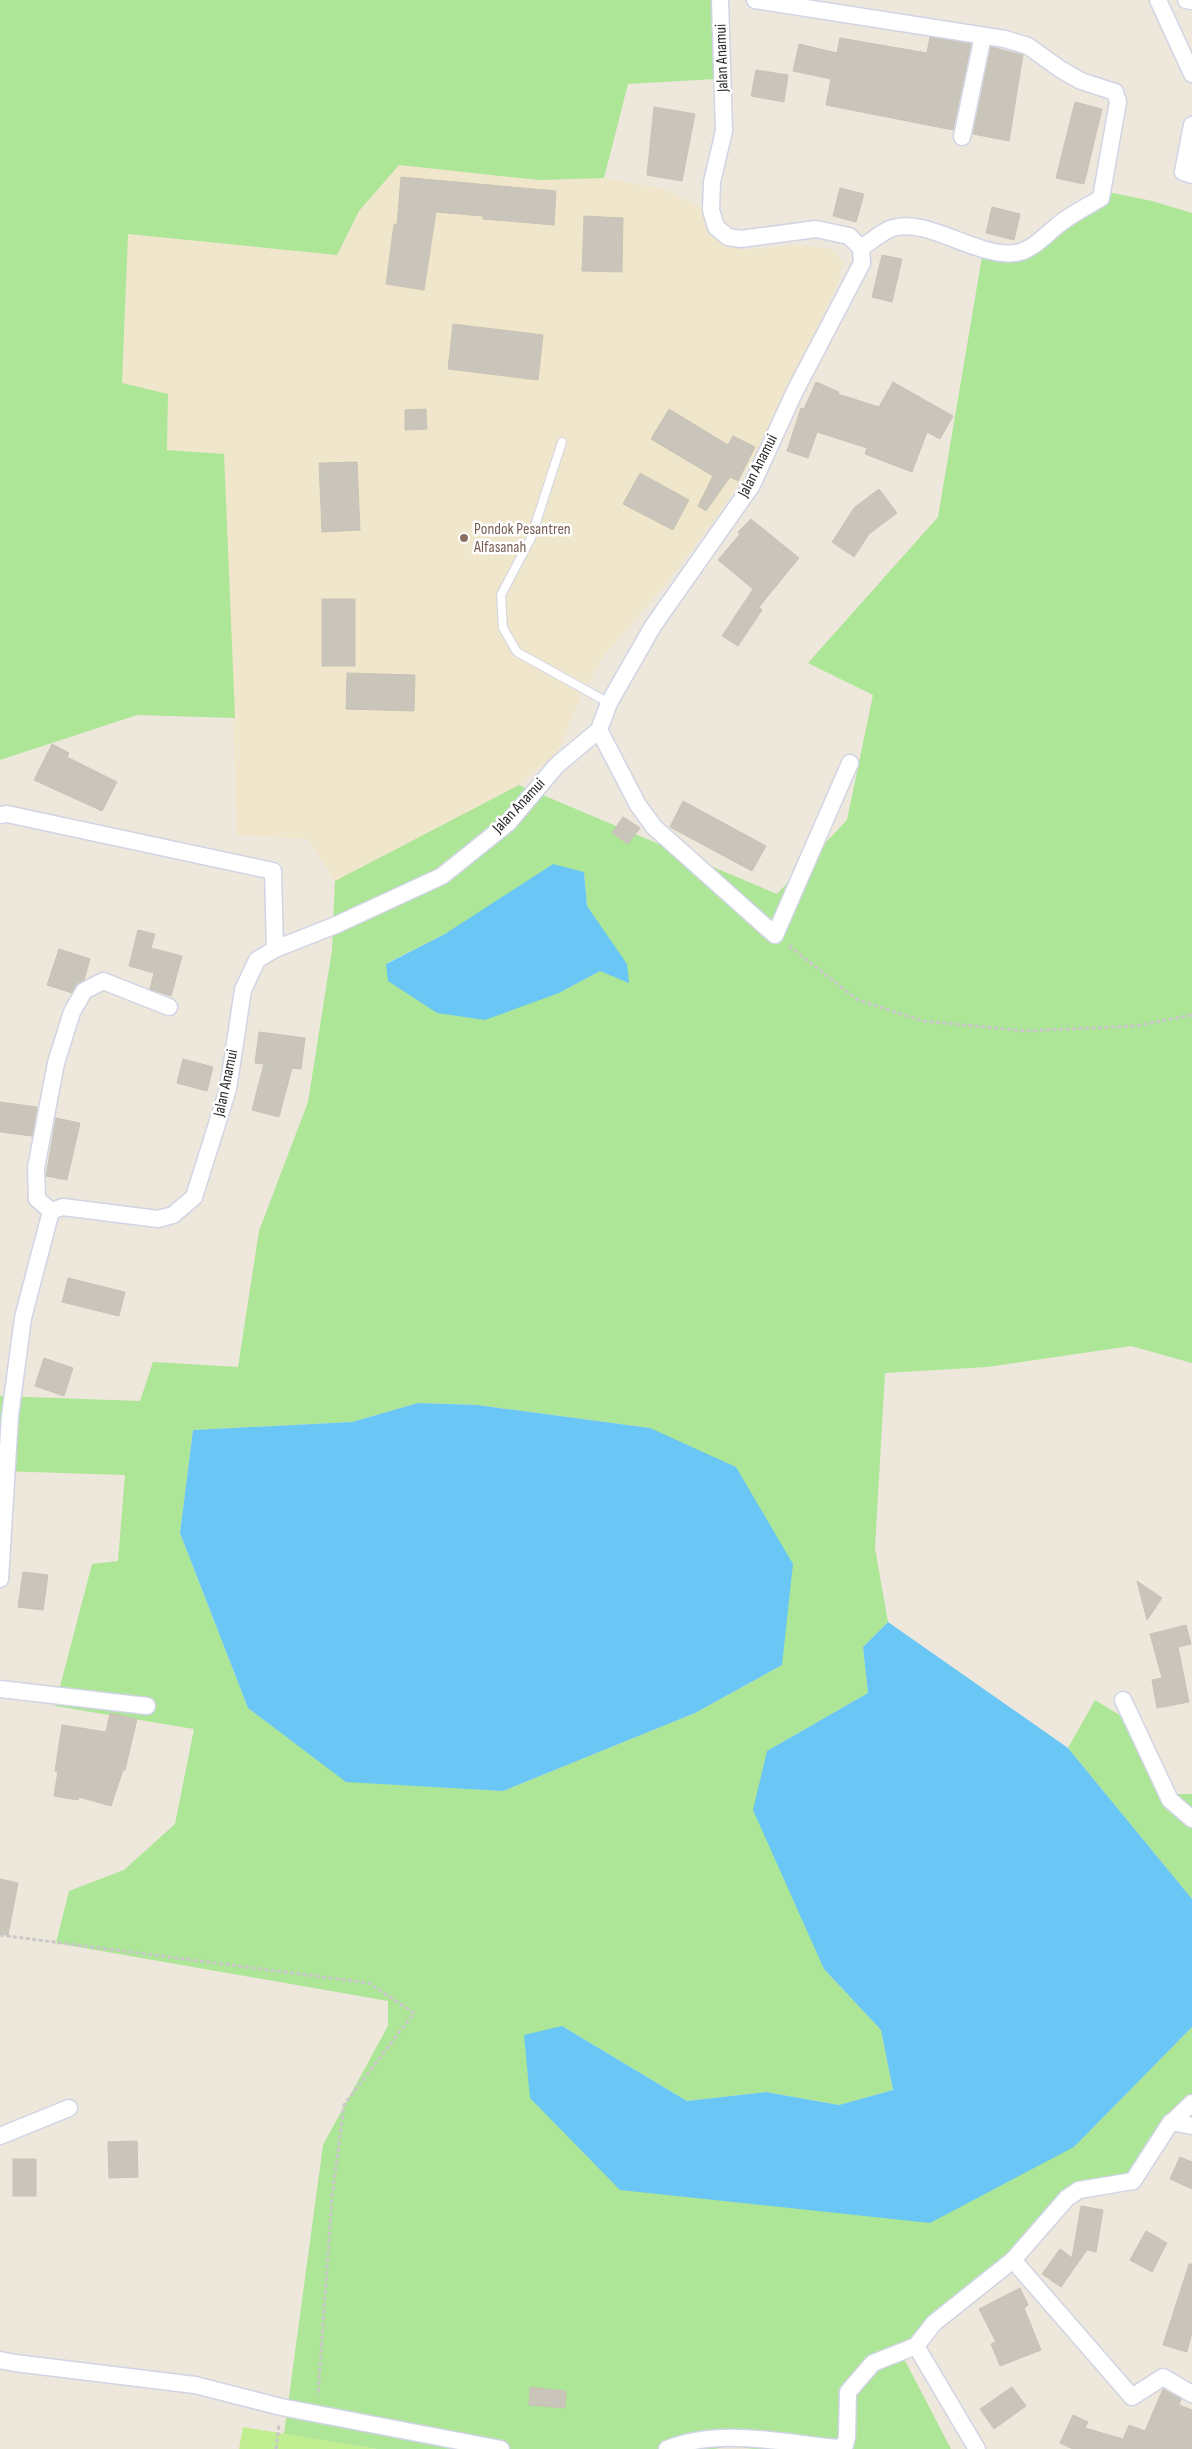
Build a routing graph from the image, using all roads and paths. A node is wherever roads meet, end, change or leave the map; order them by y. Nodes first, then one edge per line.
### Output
1 (720, 0) edge
2 (755, 0) edge
3 (1158, 0) edge
4 (1186, 0) edge
5 (1192, 1) edge
6 (983, 36) junction
7 (1192, 74) edge
8 (1192, 125) edge
9 (962, 137) dead end
10 (1192, 175) edge
11 (861, 248) junction
12 (562, 442) dead end
13 (609, 703) junction
14 (599, 730) junction
15 (850, 763) dead end
16 (0, 815) edge
17 (775, 935) junction
18 (275, 950) junction
19 (170, 1007) dead end
20 (1192, 1015) edge
21 (51, 1212) junction
22 (0, 1579) edge
23 (0, 1689) edge
24 (1122, 1700) dead end
25 (147, 1706) dead end
26 (1192, 1819) edge
27 (0, 1935) edge
28 (1192, 2103) edge
29 (69, 2108) dead end
30 (1172, 2122) junction
31 (1192, 2126) edge
32 (0, 2136) edge
33 (1012, 2260) junction
34 (916, 2346) junction
35 (0, 2360) edge
36 (1192, 2394) edge
37 (280, 2407) junction
38 (317, 2414) junction
39 (276, 2449) edge
40 (501, 2449) edge
41 (667, 2449) edge
42 (977, 2449) edge

1 - 11 street, Jalan Anamui
2 - 6 street
3 - 7 street
4 - 5 street
6 - 9 street
6 - 11 street
8 - 10 street
11 - 13 street, Jalan Anamui
12 - 13 lane
13 - 14 street, Jalan Anamui
14 - 17 street
14 - 18 street, Jalan Anamui
15 - 17 street
16 - 18 street
17 - 20 path
18 - 21 street, Jalan Anamui
19 - 21 street
21 - 22 street
23 - 25 street
24 - 26 street
27 - 38 path
28 - 30 street
29 - 32 street
30 - 31 street
30 - 33 street
33 - 34 street
33 - 36 street
34 - 41 street
34 - 42 street
35 - 37 street
37 - 38 street
37 - 39 path
38 - 40 street

